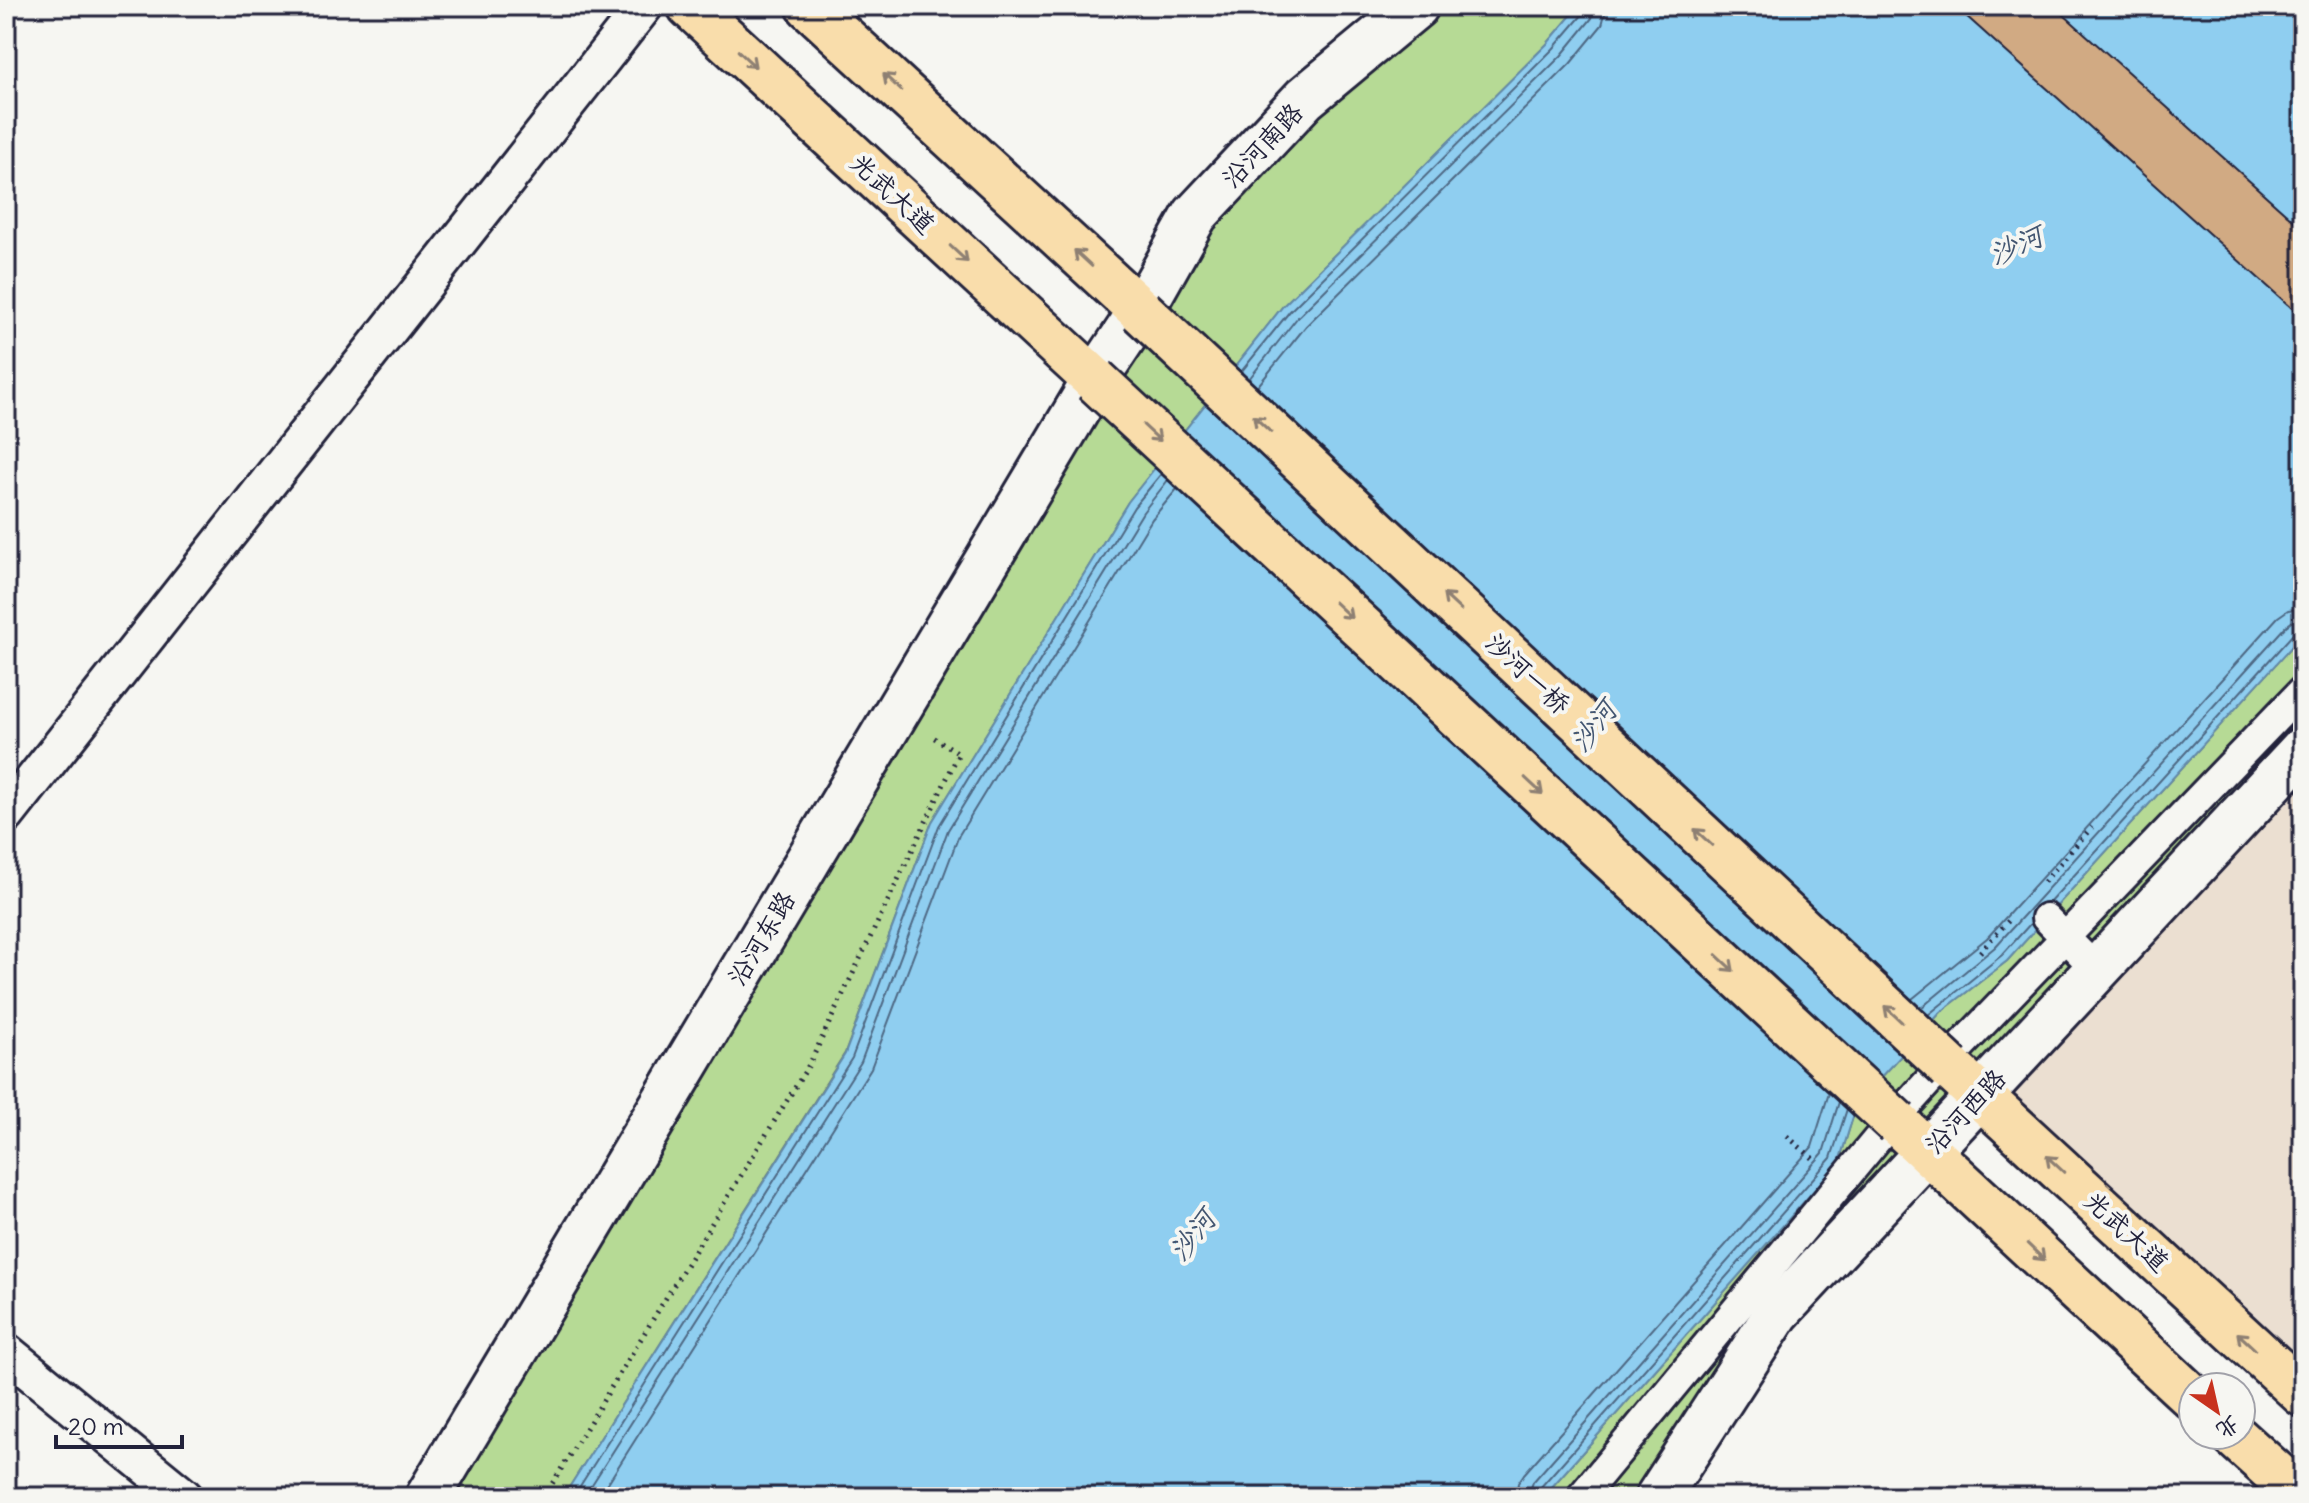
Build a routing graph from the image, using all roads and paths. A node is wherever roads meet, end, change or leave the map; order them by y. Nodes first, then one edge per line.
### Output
1 (644, 6) edge
2 (690, 6) edge
3 (809, 6) edge
4 (1416, 6) edge
5 (1141, 311) junction
6 (1095, 380) junction
7 (2303, 690) edge
8 (895, 715) junction
9 (2303, 749) edge
10 (6, 815) edge
11 (2092, 827) dead end
12 (2047, 918) junction
13 (1980, 952) dead end
14 (2097, 970) junction
15 (1965, 1081) junction
16 (1913, 1136) junction
17 (6, 1352) edge
18 (2296, 1375) edge
19 (2177, 1383) edge
20 (2251, 1451) edge
21 (184, 1497) edge
22 (428, 1497) edge
23 (544, 1497) edge
24 (1581, 1497) edge
25 (1658, 1497) edge
26 (2302, 1497) edge

1 - 10 street
2 -> 6 main road, 光武大道
5 -> 3 main road
4 - 5 street, 沿河南路
5 - 6 street, 沿河南路
15 -> 5 main road, 沙河一桥, bridge
6 - 8 street, 沿河东路
6 -> 16 main road, bridge
7 - 12 street
8 - 22 street, 沿河东路
8 - 23 path
9 - 14 street, 沿河西路
11 - 12 path
12 - 13 path
12 - 14 street
12 - 24 street
14 - 15 street, 沿河西路
15 - 16 street, 沿河西路
18 -> 15 main road, 光武大道
16 -> 19 main road
16 - 25 street, 沿河西路
17 - 21 street
20 - 26 main road

